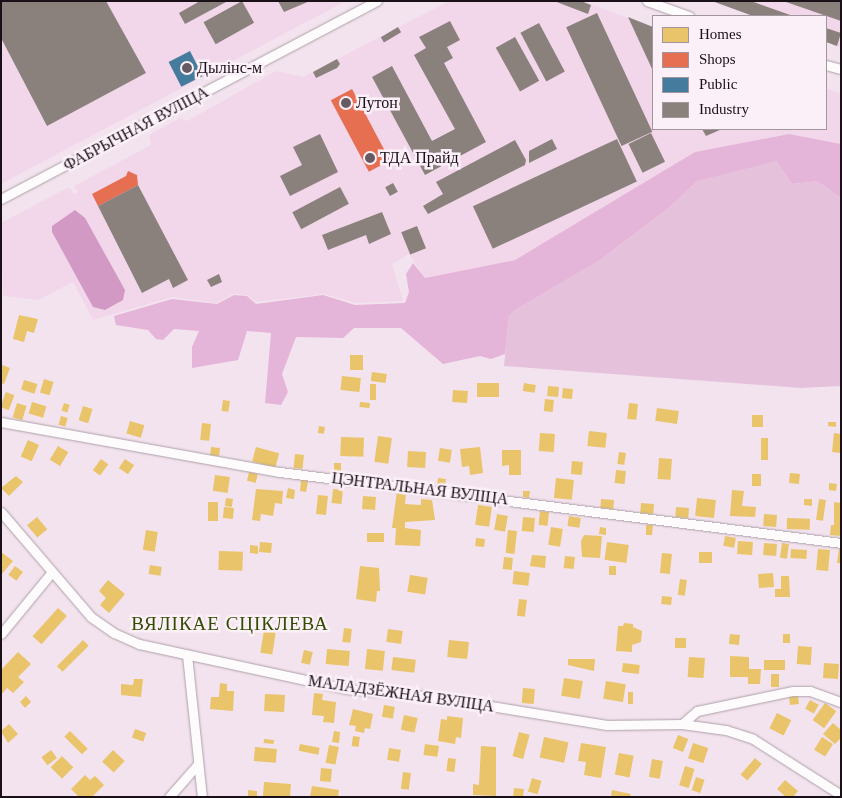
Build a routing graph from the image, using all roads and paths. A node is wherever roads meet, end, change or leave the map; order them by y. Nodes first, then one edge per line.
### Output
1 (377, 1) edge
2 (647, 1) edge
3 (686, 15) edge
4 (827, 65) edge
5 (841, 69) edge
6 (1, 199) edge
7 (1, 422) edge
8 (1, 512) edge
9 (841, 543) edge
10 (52, 572) junction
11 (1, 634) edge
12 (187, 655) junction
13 (841, 702) edge
14 (682, 724) junction
15 (198, 764) junction
16 (841, 795) edge
17 (169, 797) edge
18 (202, 797) edge

1 - 6 street, ФАБРЫЧНАЯ ВУЛІЦА
2 - 3 street
4 - 5 street
7 - 9 street, ЦЭНТРАЛЬНАЯ ВУЛІЦА
8 - 10 street, МАЛАДЗЁЖНАЯ ВУЛІЦА
10 - 11 street
10 - 12 street, МАЛАДЗЁЖНАЯ ВУЛІЦА
12 - 14 street, МАЛАДЗЁЖНАЯ ВУЛІЦА
12 - 15 street
13 - 14 street
14 - 16 street, МАЛАДЗЁЖНАЯ ВУЛІЦА
15 - 17 street
15 - 18 street

